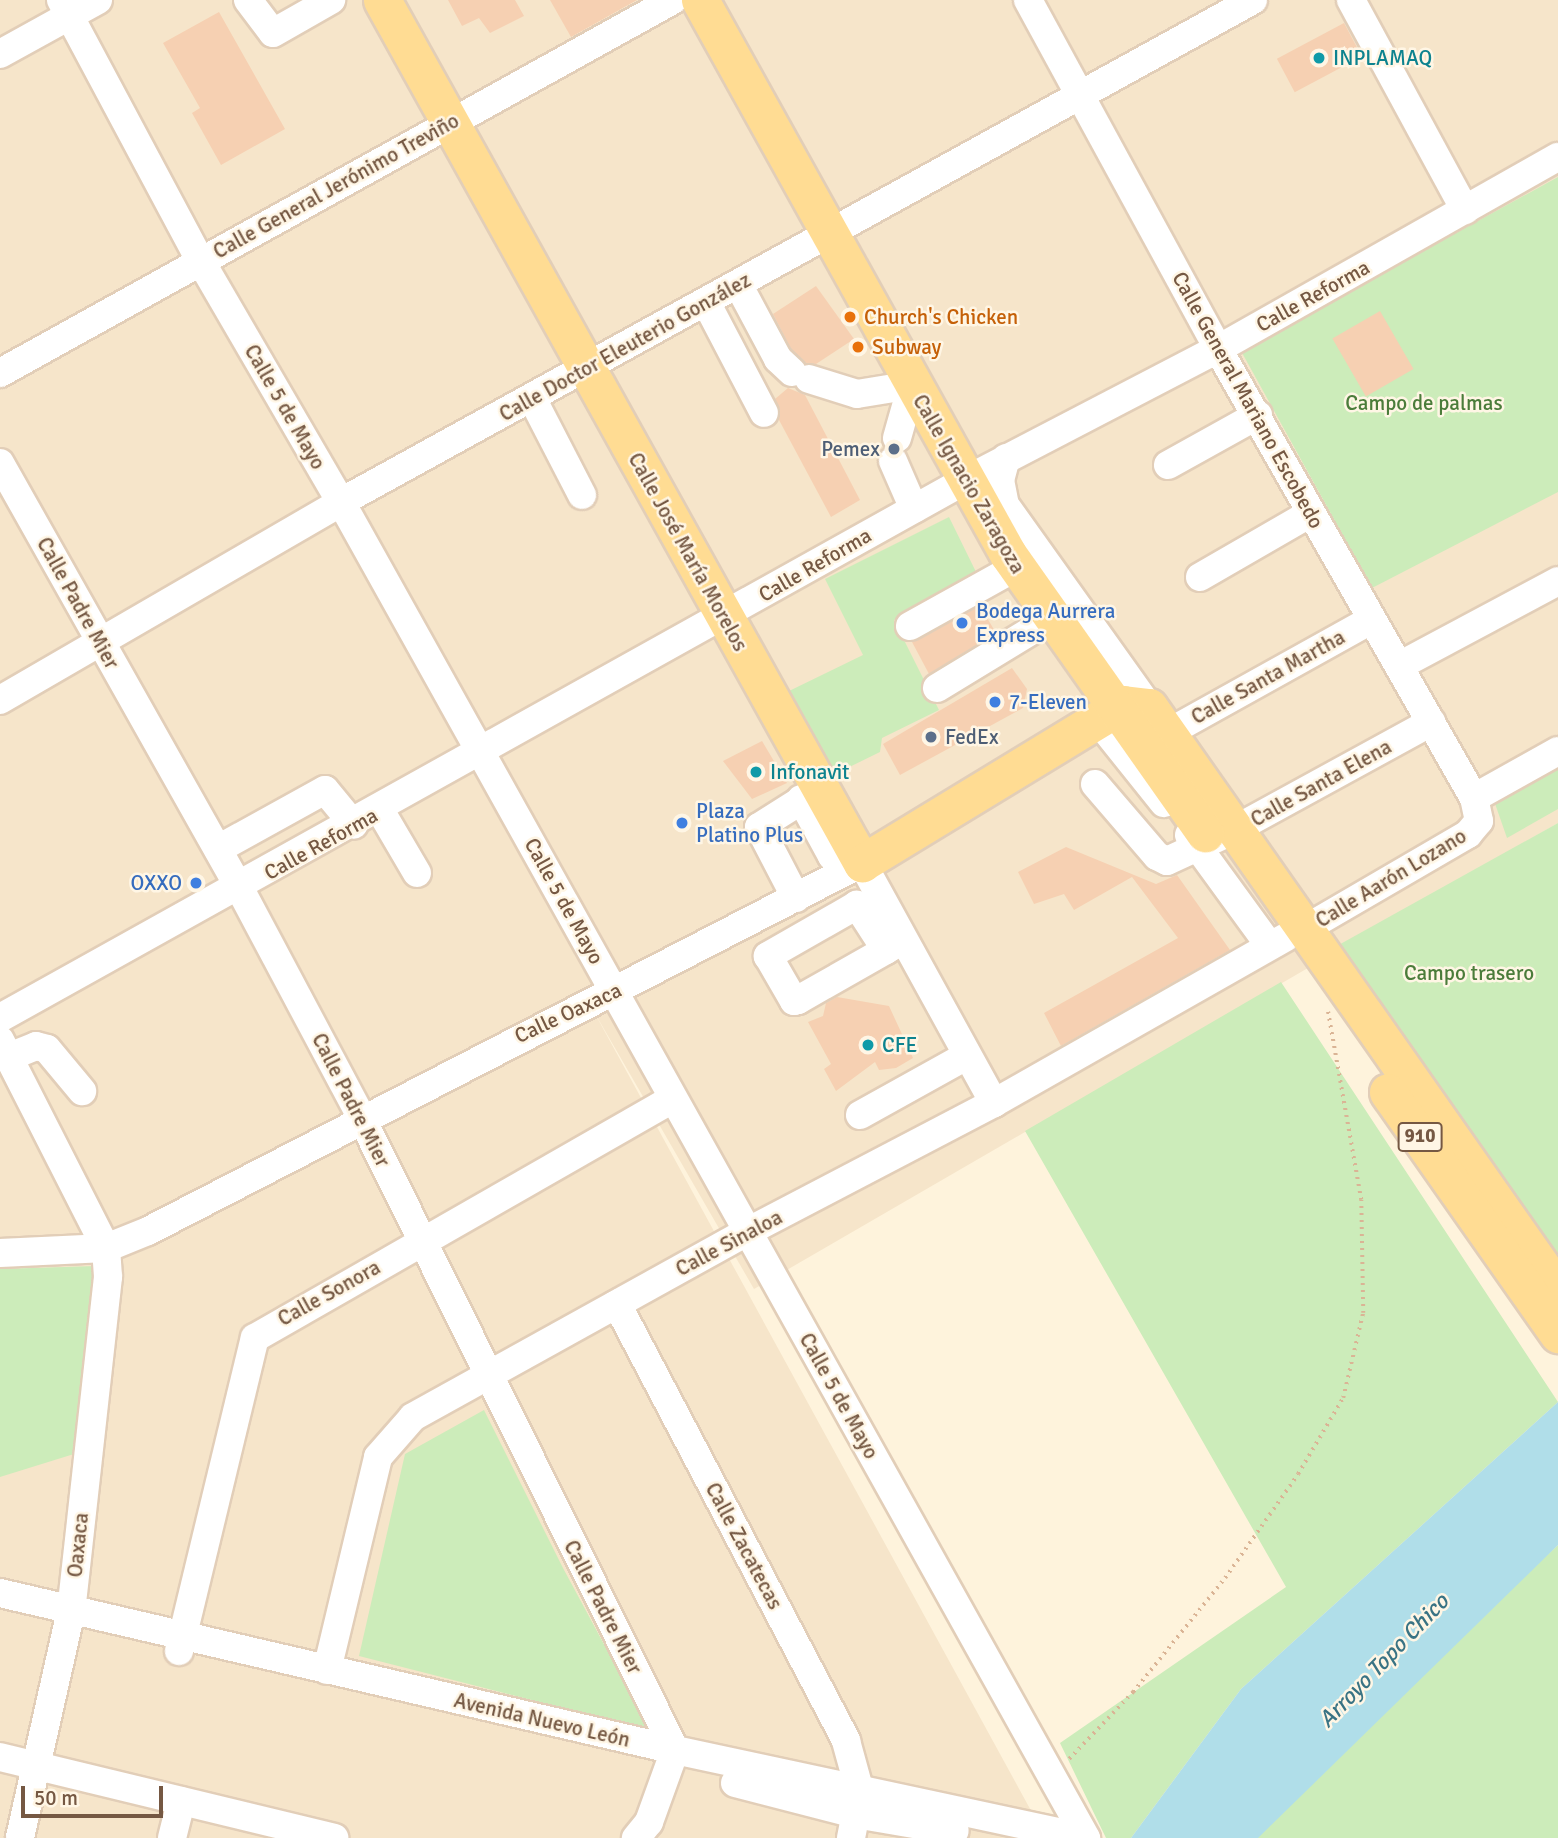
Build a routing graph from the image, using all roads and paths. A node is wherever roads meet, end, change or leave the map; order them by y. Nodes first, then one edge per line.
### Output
1 (98, 0) edge
2 (247, 0) edge
3 (331, 0) edge
4 (382, 0) edge
5 (673, 0) edge
6 (700, 0) edge
7 (1028, 0) edge
8 (1253, 0) edge
9 (1351, 0) edge
10 (65, 8) edge
11 (0, 54) edge
12 (1081, 95) junction
13 (450, 124) junction
14 (1558, 157) edge
15 (1465, 210) junction
16 (827, 234) junction
17 (200, 260) junction
18 (738, 284) junction
19 (706, 302) junction
20 (1218, 349) junction
21 (586, 369) junction
22 (0, 373) edge
23 (912, 385) junction
24 (532, 398) junction
25 (764, 413) dead end
26 (1258, 415) junction
27 (1006, 458) junction
28 (0, 463) edge
29 (1168, 465) dead end
30 (964, 481) junction
31 (582, 495) dead end
32 (341, 502) junction
33 (914, 509) junction
34 (1311, 513) junction
35 (1017, 567) junction
36 (1200, 577) dead end
37 (1558, 581) edge
38 (725, 617) junction
39 (1052, 618) junction
40 (1371, 620) junction
41 (910, 626) dead end
42 (100, 643) junction
43 (1399, 666) junction
44 (937, 688) dead end
45 (0, 699) edge
46 (1127, 707) junction
47 (1431, 722) junction
48 (1558, 751) edge
49 (481, 754) junction
50 (1095, 784) dead end
51 (810, 794) junction
52 (1474, 797) junction
53 (380, 810) junction
54 (354, 825) junction
55 (1215, 840) junction
56 (218, 849) junction
57 (862, 863) junction
58 (417, 873) dead end
59 (240, 889) junction
60 (805, 892) junction
61 (759, 918) junction
62 (828, 919) junction
63 (1286, 938) junction
64 (894, 945) junction
65 (774, 949) junction
66 (614, 991) junction
67 (1326, 1003) junction
68 (0, 1018) edge
69 (4, 1049) edge
70 (966, 1056) junction
71 (82, 1091) dead end
72 (671, 1100) junction
73 (994, 1103) junction
74 (860, 1115) dead end
75 (361, 1117) junction
76 (732, 1204) junction
77 (781, 1215) junction
78 (747, 1232) junction
79 (423, 1242) junction
80 (106, 1248) junction
81 (0, 1253) edge
82 (1558, 1290) edge
83 (617, 1304) junction
84 (1558, 1334) edge
85 (486, 1377) junction
86 (0, 1593) edge
87 (0, 1610) edge
88 (70, 1618) junction
89 (181, 1644) junction
90 (329, 1677) junction
91 (0, 1757) edge
92 (672, 1758) junction
93 (38, 1766) junction
94 (1058, 1790) junction
95 (180, 1801) junction
96 (856, 1814) edge
97 (20, 1838) edge
98 (172, 1838) edge
99 (334, 1838) edge
100 (636, 1838) edge
101 (1086, 1838) edge

1 - 10 street
2 - 3 street
4 - 13 main road, Calle José María Morelos
5 - 13 street, Calle General Jerónimo Treviño
6 - 16 main road, Calle Ignacio Zaragoza
7 - 12 street, Calle General Mariano Escobedo
8 - 12 street, Calle Doctor Eleuterio González
9 - 15 street
10 - 11 street
10 - 17 street, Calle 5 de Mayo
12 - 16 street, Calle Doctor Eleuterio González
12 - 20 street, Calle General Mariano Escobedo
13 - 17 street, Calle General Jerónimo Treviño
13 - 21 main road, Calle José María Morelos
14 - 15 street, Calle Reforma
15 - 20 street, Calle Reforma
16 - 18 street, Calle Doctor Eleuterio González
16 - 23 main road, Calle Ignacio Zaragoza
17 - 22 street, Calle General Jerónimo Treviño
17 - 32 street, Calle 5 de Mayo
18 - 19 street, Calle Doctor Eleuterio González
18 - 23 street
19 - 21 street, Calle Doctor Eleuterio González
19 - 25 street
20 - 26 street, Calle General Mariano Escobedo
20 - 27 street, Calle Reforma
21 - 24 street, Calle Doctor Eleuterio González
21 - 38 main road, Calle José María Morelos
23 - 30 main road, Calle Ignacio Zaragoza
23 - 33 street
24 - 31 street
24 - 32 street, Calle Doctor Eleuterio González
26 - 29 street
26 - 34 street, Calle General Mariano Escobedo
27 - 30 street, Calle Reforma
27 - 46 street, Calle Ignacio Zaragoza / 910
28 - 42 street, Calle Padre Mier
30 - 33 street, Calle Reforma
30 - 35 main road, Calle Ignacio Zaragoza / 910
32 - 42 street, Calle Doctor Eleuterio González
32 - 49 street, Calle 5 de Mayo
33 - 38 street, Calle Reforma
34 - 36 street
34 - 40 street, Calle General Mariano Escobedo
35 - 39 main road, Calle Ignacio Zaragoza / 910
35 - 41 street
37 - 43 street
38 - 49 street, Calle Reforma
38 - 51 main road, Calle José María Morelos
39 - 44 street
39 - 46 main road, Calle Ignacio Zaragoza / 910
40 - 43 street, Calle General Mariano Escobedo
40 - 46 street, Calle Santa Martha
42 - 45 street, Calle Doctor Eleuterio González
42 - 56 street, Calle Padre Mier
43 - 47 street, Calle General Mariano Escobedo
46 - 55 main road, Calle Ignacio Zaragoza / 910
46 - 55 main road, Calle Ignacio Zaragoza / 910
46 - 57 main road, Calle Oaxaca
47 - 52 street, Calle General Mariano Escobedo
47 - 55 street, Calle Santa Elena
48 - 52 street, Calle Aarón Lozano
49 - 53 street, Calle Reforma
49 - 66 street, Calle 5 de Mayo
50 - 55 street, Calle Santa Elena
51 - 57 main road, Calle José María Morelos
51 - 60 street
52 - 63 street, Calle Aarón Lozano
53 - 54 street, Calle Reforma
53 - 58 street
54 - 56 street
54 - 59 street, Calle Reforma
55 - 63 main road, 910
56 - 59 street, Calle Padre Mier
57 - 60 street, Calle Oaxaca
57 - 64 street, Calle José María Morelos
59 - 68 street, Calle Reforma
59 - 75 street, Calle Padre Mier
60 - 61 street, Calle Oaxaca
60 - 62 street
61 - 65 street
61 - 66 street, Calle Oaxaca
62 - 64 street
62 - 65 street
63 - 67 main road, 910
63 - 73 street, Calle Sinaloa
63 - 82 main road, 910
64 - 65 street
64 - 70 street, Calle José María Morelos
66 - 72 street, Calle 5 de Mayo
66 - 75 street, Calle Oaxaca
67 - 84 main road, 910
67 - 94 path
69 - 71 street
69 - 80 street
70 - 73 street, Calle José María Morelos
70 - 74 street
72 - 76 street, Calle 5 de Mayo
72 - 79 street, Calle Sonora
73 - 77 street, Calle Sinaloa
75 - 79 street, Calle Padre Mier
75 - 80 street, Calle Oaxaca
76 - 77 street
76 - 78 street, Calle 5 de Mayo
77 - 78 street, Calle Sinaloa
78 - 83 street, Calle Sinaloa
78 - 94 street, Calle 5 de Mayo
79 - 85 street, Calle Padre Mier
79 - 89 street, Calle Sonora
80 - 81 street, Calle Oaxaca
80 - 88 street, Oaxaca
83 - 85 street, Calle Sinaloa
83 - 96 street, Calle Zacatecas
85 - 90 street, Calle Sinaloa
85 - 92 street, Calle Padre Mier
86 - 88 street, Avenida Nuevo León
87 - 88 street
88 - 89 street, Avenida Nuevo León
88 - 93 street, Oaxaca
89 - 90 street, Avenida Nuevo León
90 - 92 street, Avenida Nuevo León
91 - 93 street
92 - 96 street, Avenida Nuevo León
92 - 100 street
93 - 95 street
93 - 97 street, Oaxaca
94 - 101 street, Calle 5 de Mayo
95 - 98 street
95 - 99 street
96 - 101 street, Avenida Nuevo León

